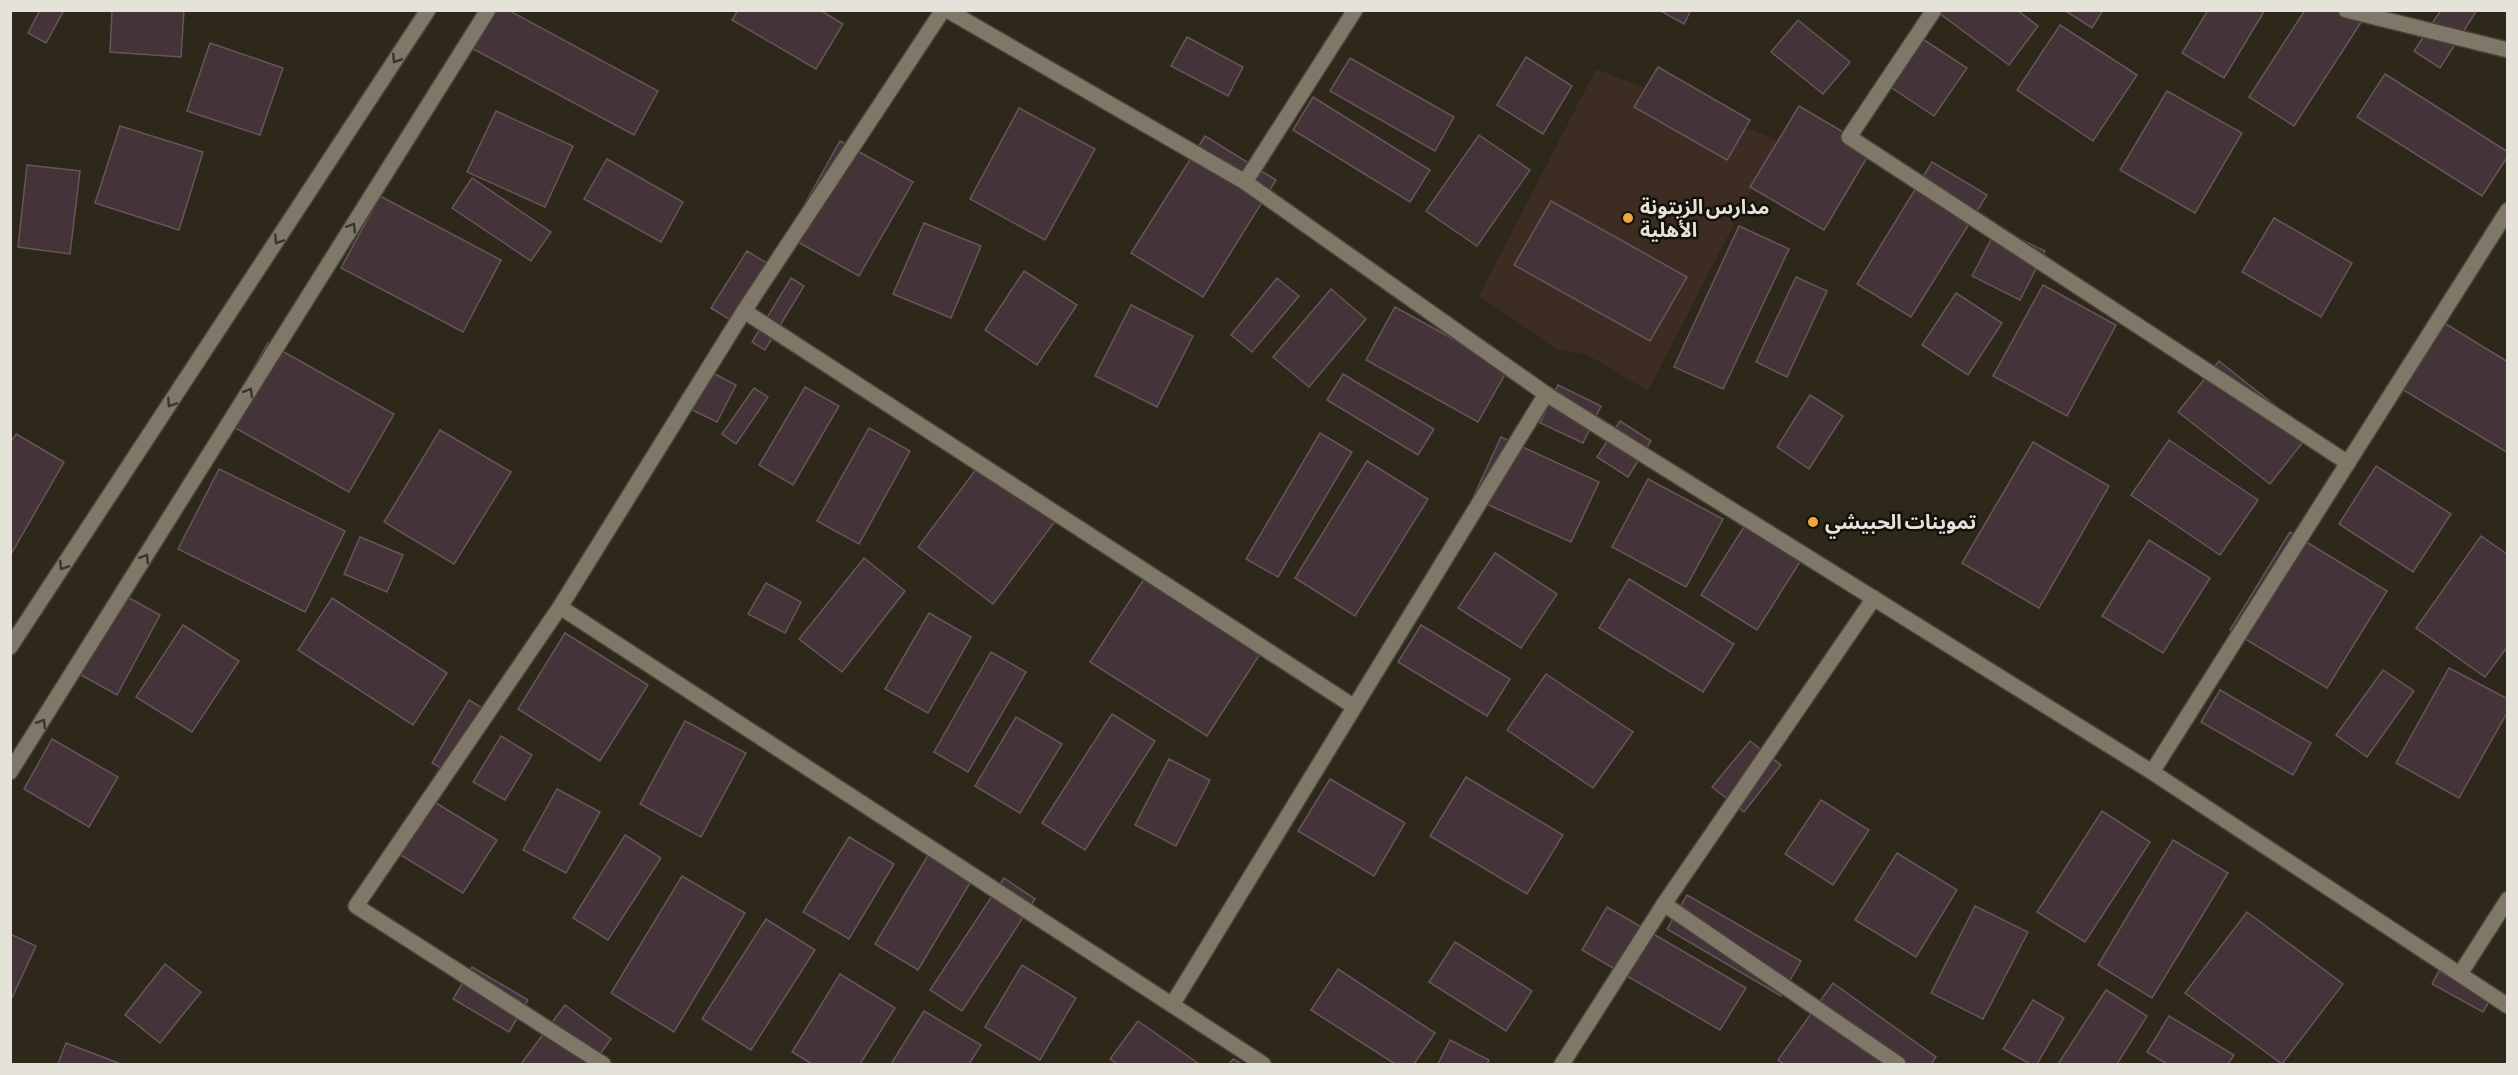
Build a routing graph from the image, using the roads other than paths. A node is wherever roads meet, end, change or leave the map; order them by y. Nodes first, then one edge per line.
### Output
1 (428, 10) edge
2 (488, 10) edge
3 (945, 10) edge
4 (1355, 10) edge
5 (1934, 10) edge
6 (2346, 10) edge
7 (2508, 50) edge
8 (1245, 182) junction
9 (2508, 210) edge
10 (744, 311) junction
11 (1546, 394) junction
12 (2348, 463) junction
13 (1874, 598) junction
14 (560, 607) junction
15 (10, 647) edge
16 (1353, 706) junction
17 (10, 772) edge
18 (2152, 772) junction
19 (2508, 899) edge
20 (1664, 904) junction
21 (2460, 974) junction
22 (1172, 1005) junction
23 (2508, 1006) edge
24 (603, 1065) edge
25 (1263, 1065) edge
26 (1562, 1065) edge
27 (1898, 1065) edge

1 -> 15 street
17 -> 2 street
3 - 8 street
3 - 10 street
4 - 8 street
5 - 12 street
6 - 7 street
8 - 11 street
9 - 12 street
10 - 14 street
10 - 16 street
11 - 13 street
11 - 16 street
12 - 18 street
13 - 18 street
13 - 20 street
14 - 22 street
14 - 24 street
16 - 22 street
18 - 21 street
19 - 21 street
20 - 26 street
20 - 27 street
21 - 23 street
22 - 25 street

